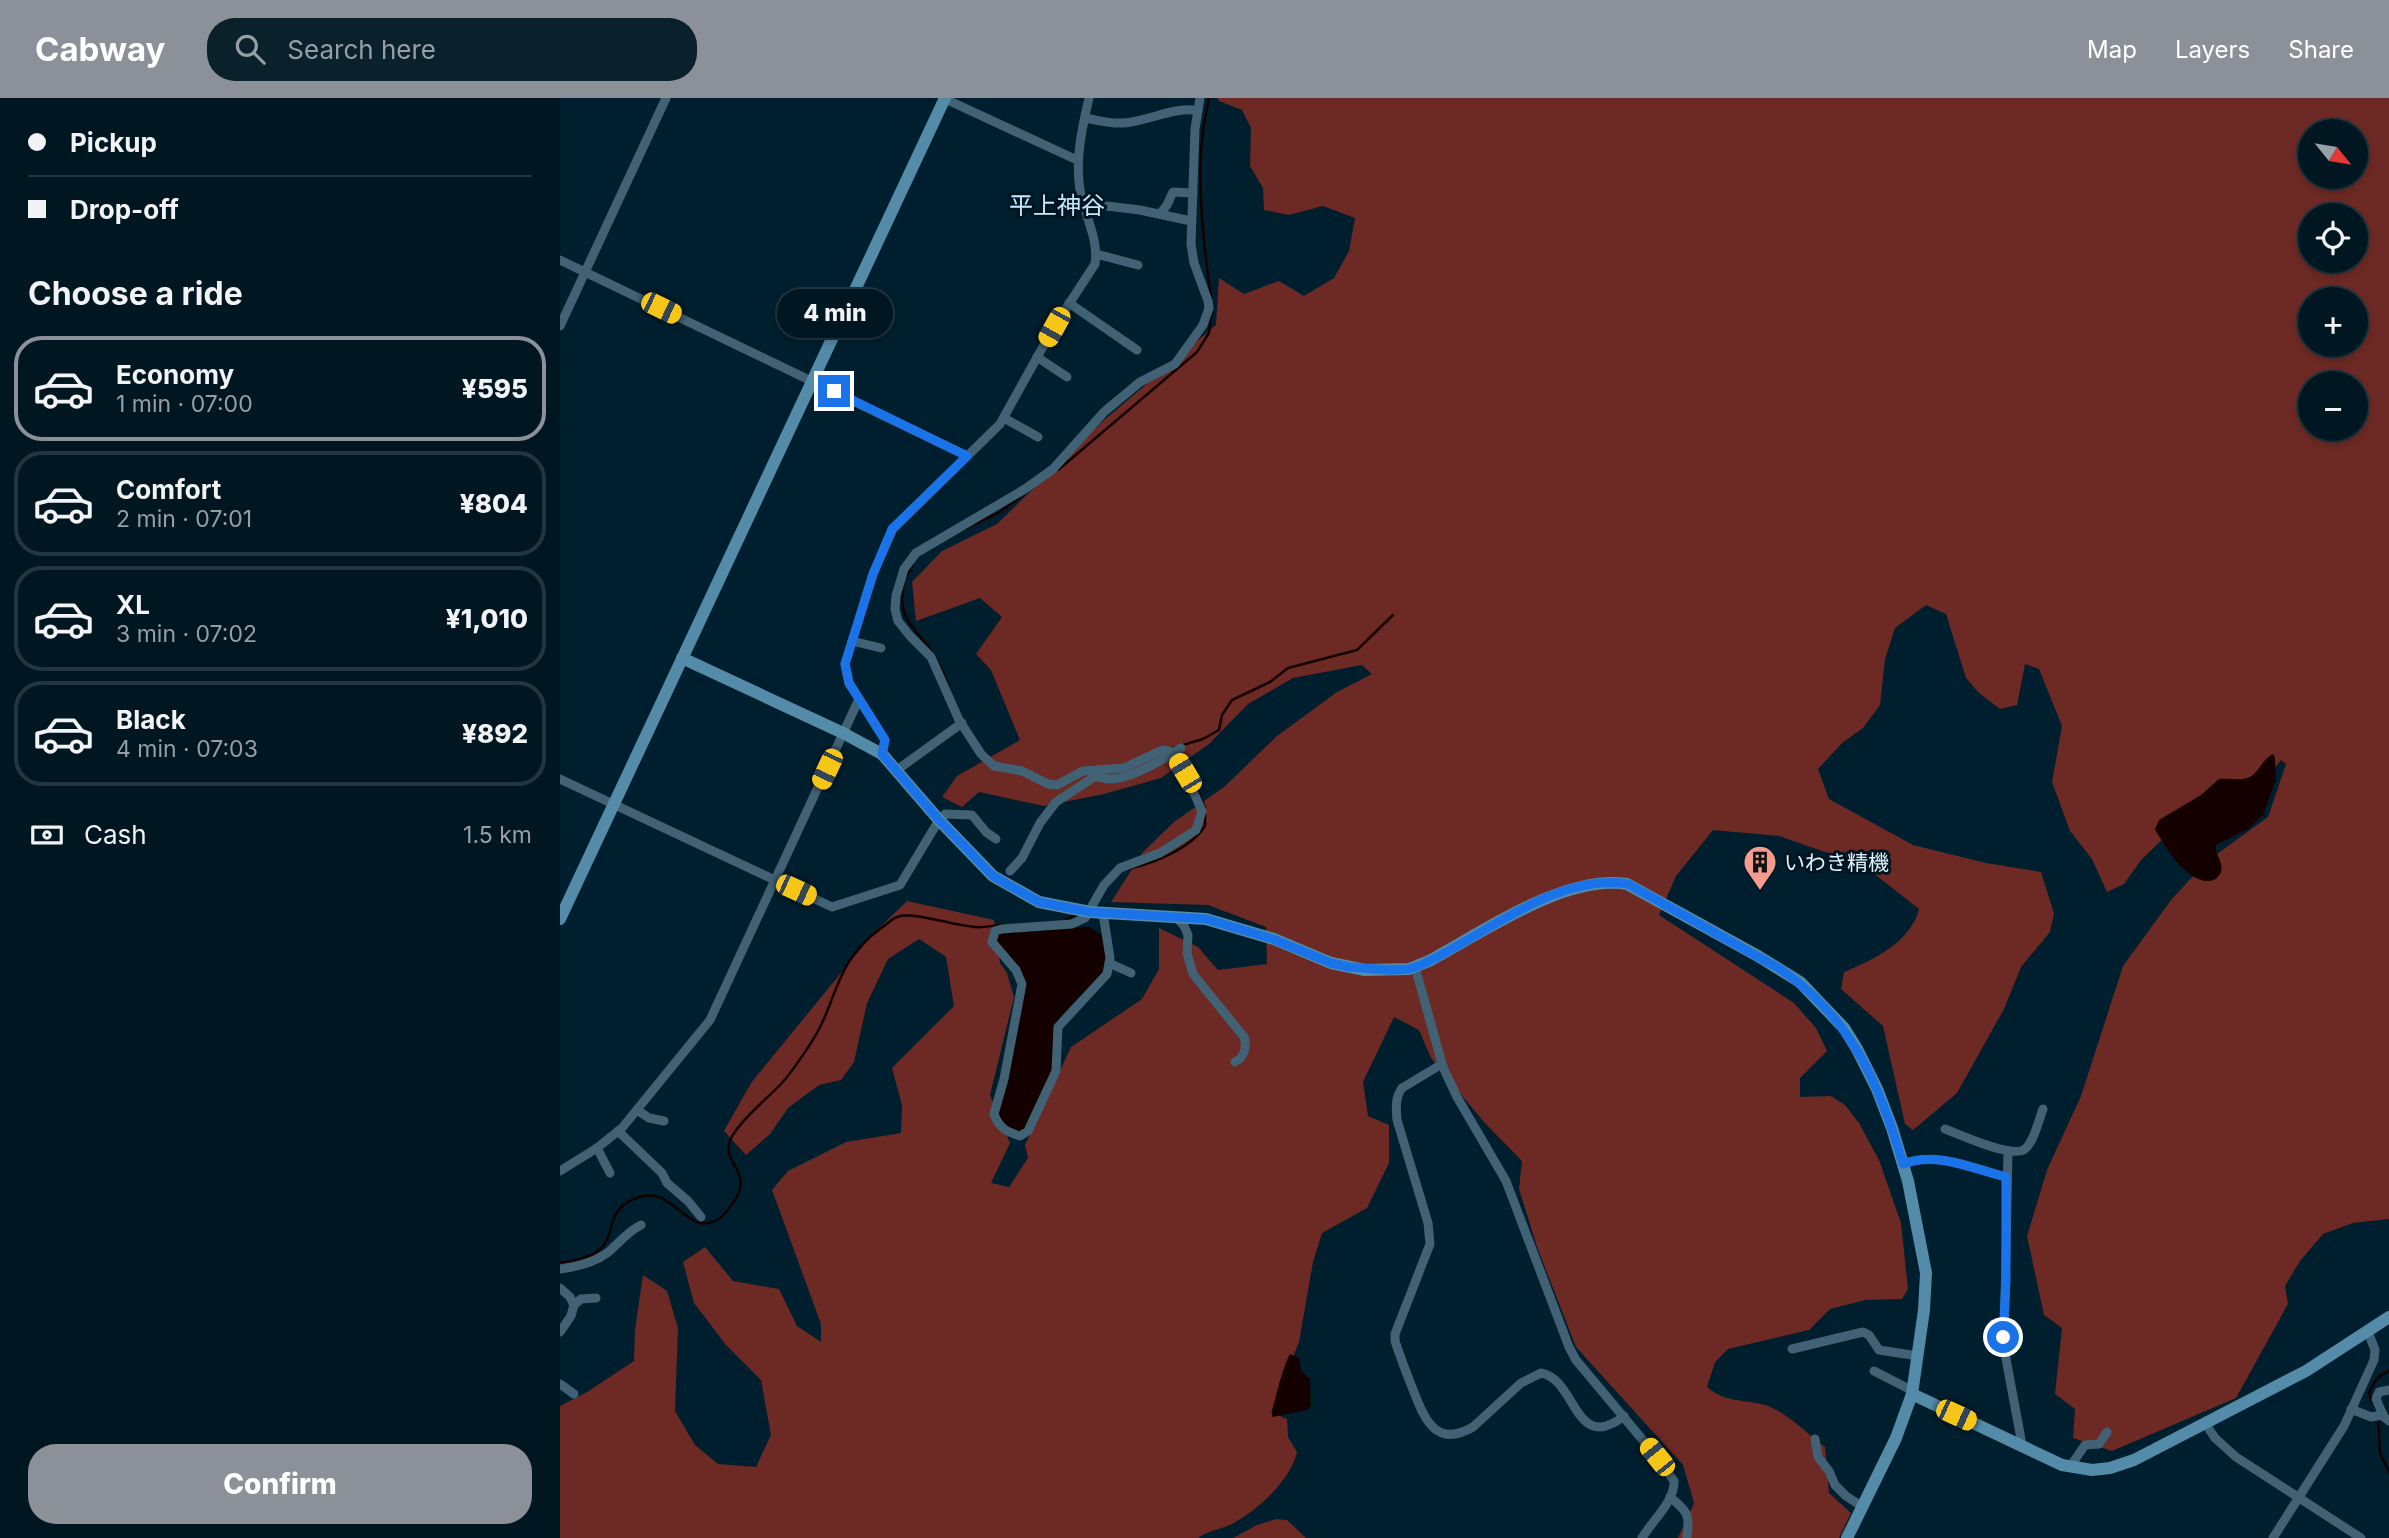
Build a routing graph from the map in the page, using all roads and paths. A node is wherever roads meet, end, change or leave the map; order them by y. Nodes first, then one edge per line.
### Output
1 (666, 98) edge
2 (944, 98) edge
3 (1089, 98) edge
4 (1200, 98) edge
5 (1198, 111) junction
6 (1085, 118) junction
7 (1077, 160) junction
8 (1193, 193) junction
9 (1083, 203) junction
10 (1160, 214) junction
11 (1191, 221) junction
12 (1096, 254) junction
13 (560, 260) edge
14 (1138, 265) dead end
15 (586, 271) junction
16 (1069, 303) junction
17 (560, 326) edge
18 (1137, 350) dead end
19 (1037, 357) junction
20 (1068, 377) dead end
21 (812, 380) junction
22 (1004, 418) junction
23 (1038, 437) dead end
24 (967, 456) junction
25 (852, 640) junction
26 (881, 648) dead end
27 (682, 658) junction
28 (859, 699) junction
29 (961, 723) junction
30 (843, 733) junction
31 (1177, 751) junction
32 (882, 754) junction
33 (897, 770) junction
34 (560, 779) edge
35 (613, 804) junction
36 (939, 820) junction
37 (996, 839) dead end
38 (1010, 871) dead end
39 (774, 880) junction
40 (1096, 913) junction
41 (1177, 918) junction
42 (560, 919) edge
43 (1109, 964) junction
44 (1415, 967) junction
45 (1131, 973) dead end
46 (1236, 1062) dead end
47 (1442, 1064) junction
48 (2043, 1109) dead end
49 (637, 1110) junction
50 (664, 1121) dead end
51 (1945, 1129) dead end
52 (618, 1131) junction
53 (597, 1148) junction
54 (2008, 1151) junction
55 (1903, 1164) junction
56 (560, 1171) edge
57 (610, 1172) dead end
58 (2006, 1177) junction
59 (701, 1217) dead end
60 (641, 1225) dead end
61 (560, 1269) edge
62 (560, 1288) edge
63 (596, 1298) dead end
64 (574, 1305) junction
65 (2389, 1317) edge
66 (560, 1332) edge
67 (2368, 1332) junction
68 (1793, 1349) dead end
69 (1918, 1356) junction
70 (1874, 1371) dead end
71 (560, 1384) edge
72 (2389, 1390) edge
73 (1913, 1393) junction
74 (574, 1394) dead end
75 (2351, 1409) junction
76 (1623, 1416) junction
77 (2386, 1418) edge
78 (2206, 1423) junction
79 (2107, 1432) dead end
80 (1815, 1439) dead end
81 (2021, 1446) junction
82 (2070, 1467) junction
83 (1670, 1497) junction
84 (2299, 1498) junction
85 (1863, 1507) junction
86 (1642, 1538) edge
87 (1687, 1538) edge
88 (1847, 1538) edge
89 (2273, 1538) edge
90 (2361, 1538) edge

1 - 15 street
2 - 7 street
2 - 21 street
3 - 6 street
4 - 5 street
5 - 6 street
5 - 8 street
6 - 7 street
7 - 9 street
8 - 10 street
8 - 11 street
9 - 10 street
9 - 12 street
10 - 11 street
11 - 29 street
12 - 14 street
12 - 16 street
13 - 15 street
15 - 17 street
15 - 21 street
16 - 18 street
16 - 19 street
19 - 20 street
19 - 22 street
21 - 24 street
21 - 27 street
22 - 23 street
22 - 24 street
24 - 25 street
25 - 26 street
25 - 28 street
27 - 30 street
27 - 35 street
28 - 30 street
28 - 32 street
29 - 31 street
29 - 33 street
30 - 32 street
30 - 39 street
31 - 38 street
31 - 40 street
32 - 33 street
33 - 36 street
34 - 35 street
35 - 39 street
35 - 42 street
36 - 37 street
36 - 39 street
36 - 40 street
39 - 49 street
40 - 41 street
40 - 43 street
40 - 43 street
41 - 44 street
41 - 46 street
43 - 45 street
44 - 47 street
44 - 55 street
47 - 76 street
47 - 76 street
48 - 54 street
49 - 50 street
49 - 52 street
51 - 54 street
52 - 53 street
52 - 59 street
53 - 56 street
53 - 57 street
54 - 58 street
55 - 58 street
55 - 69 street
58 - 81 street
60 - 61 street
62 - 64 street
63 - 64 street
64 - 66 street
65 - 67 street
67 - 75 street
67 - 78 street
68 - 69 street
69 - 73 street
70 - 73 street
71 - 74 street
72 - 77 street
73 - 81 street
73 - 85 street
75 - 77 street
75 - 84 street
76 - 83 street
78 - 82 street
78 - 84 street
79 - 82 street
80 - 85 street
81 - 82 street
83 - 86 street
83 - 87 street
84 - 89 street
84 - 90 street
85 - 88 street

